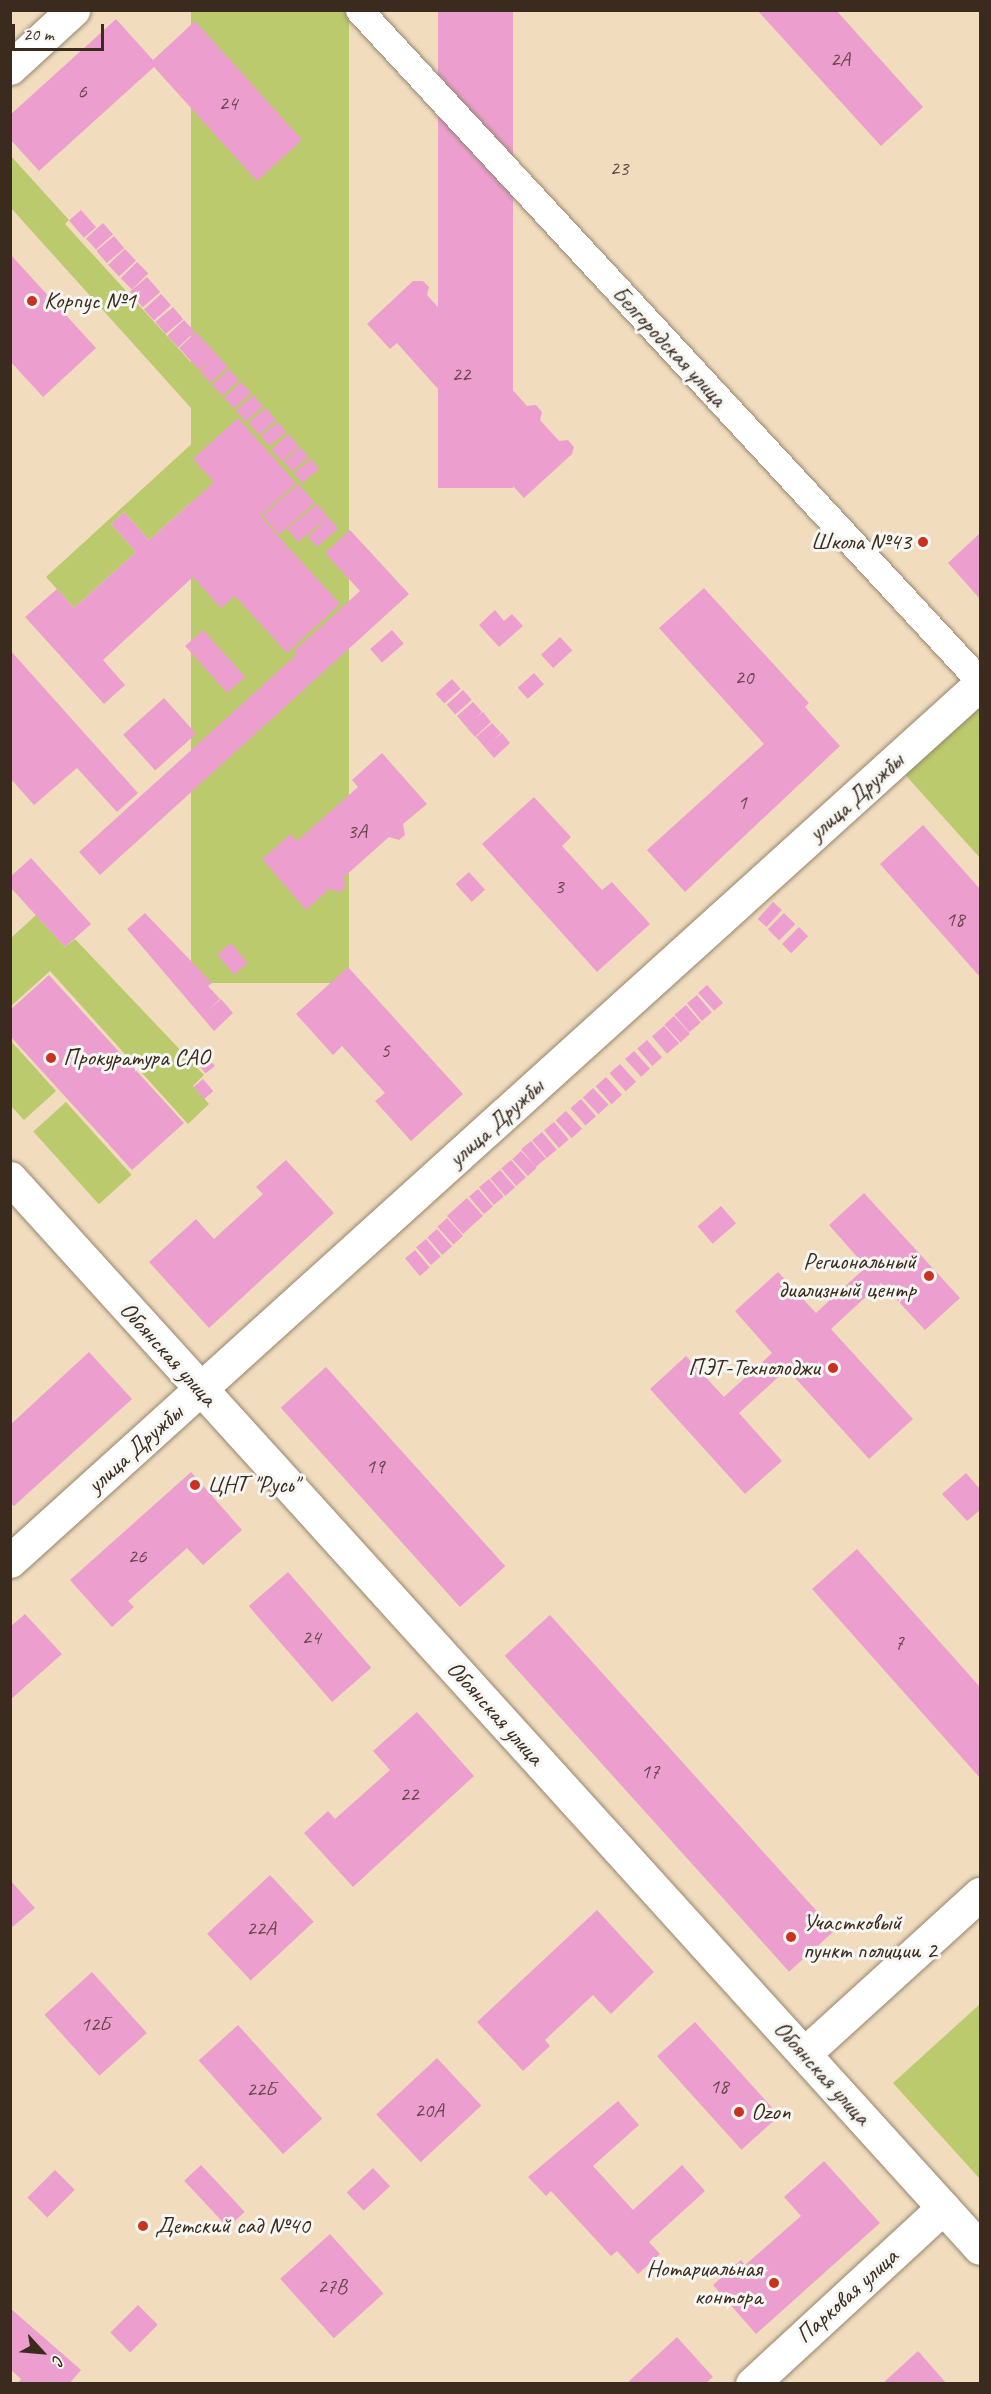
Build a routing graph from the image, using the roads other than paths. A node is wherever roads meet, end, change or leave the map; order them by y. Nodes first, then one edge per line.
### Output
1 (73, 10) edge
2 (358, 10) edge
3 (10, 68) edge
4 (981, 682) edge
5 (10, 1178) edge
6 (201, 1390) junction
7 (10, 1561) edge
8 (981, 1894) edge
9 (804, 2054) junction
10 (943, 2208) junction
11 (981, 2248) edge
12 (752, 2384) edge

1 - 3 street
2 - 4 street, Белгородская улица
4 - 6 street, улица Дружбы
5 - 6 street, Обоянская улица
6 - 7 street, улица Дружбы
6 - 9 street, Обоянская улица
8 - 9 street
9 - 10 street, Обоянская улица
10 - 11 street, Обоянская улица
10 - 12 street, Парковая улица

